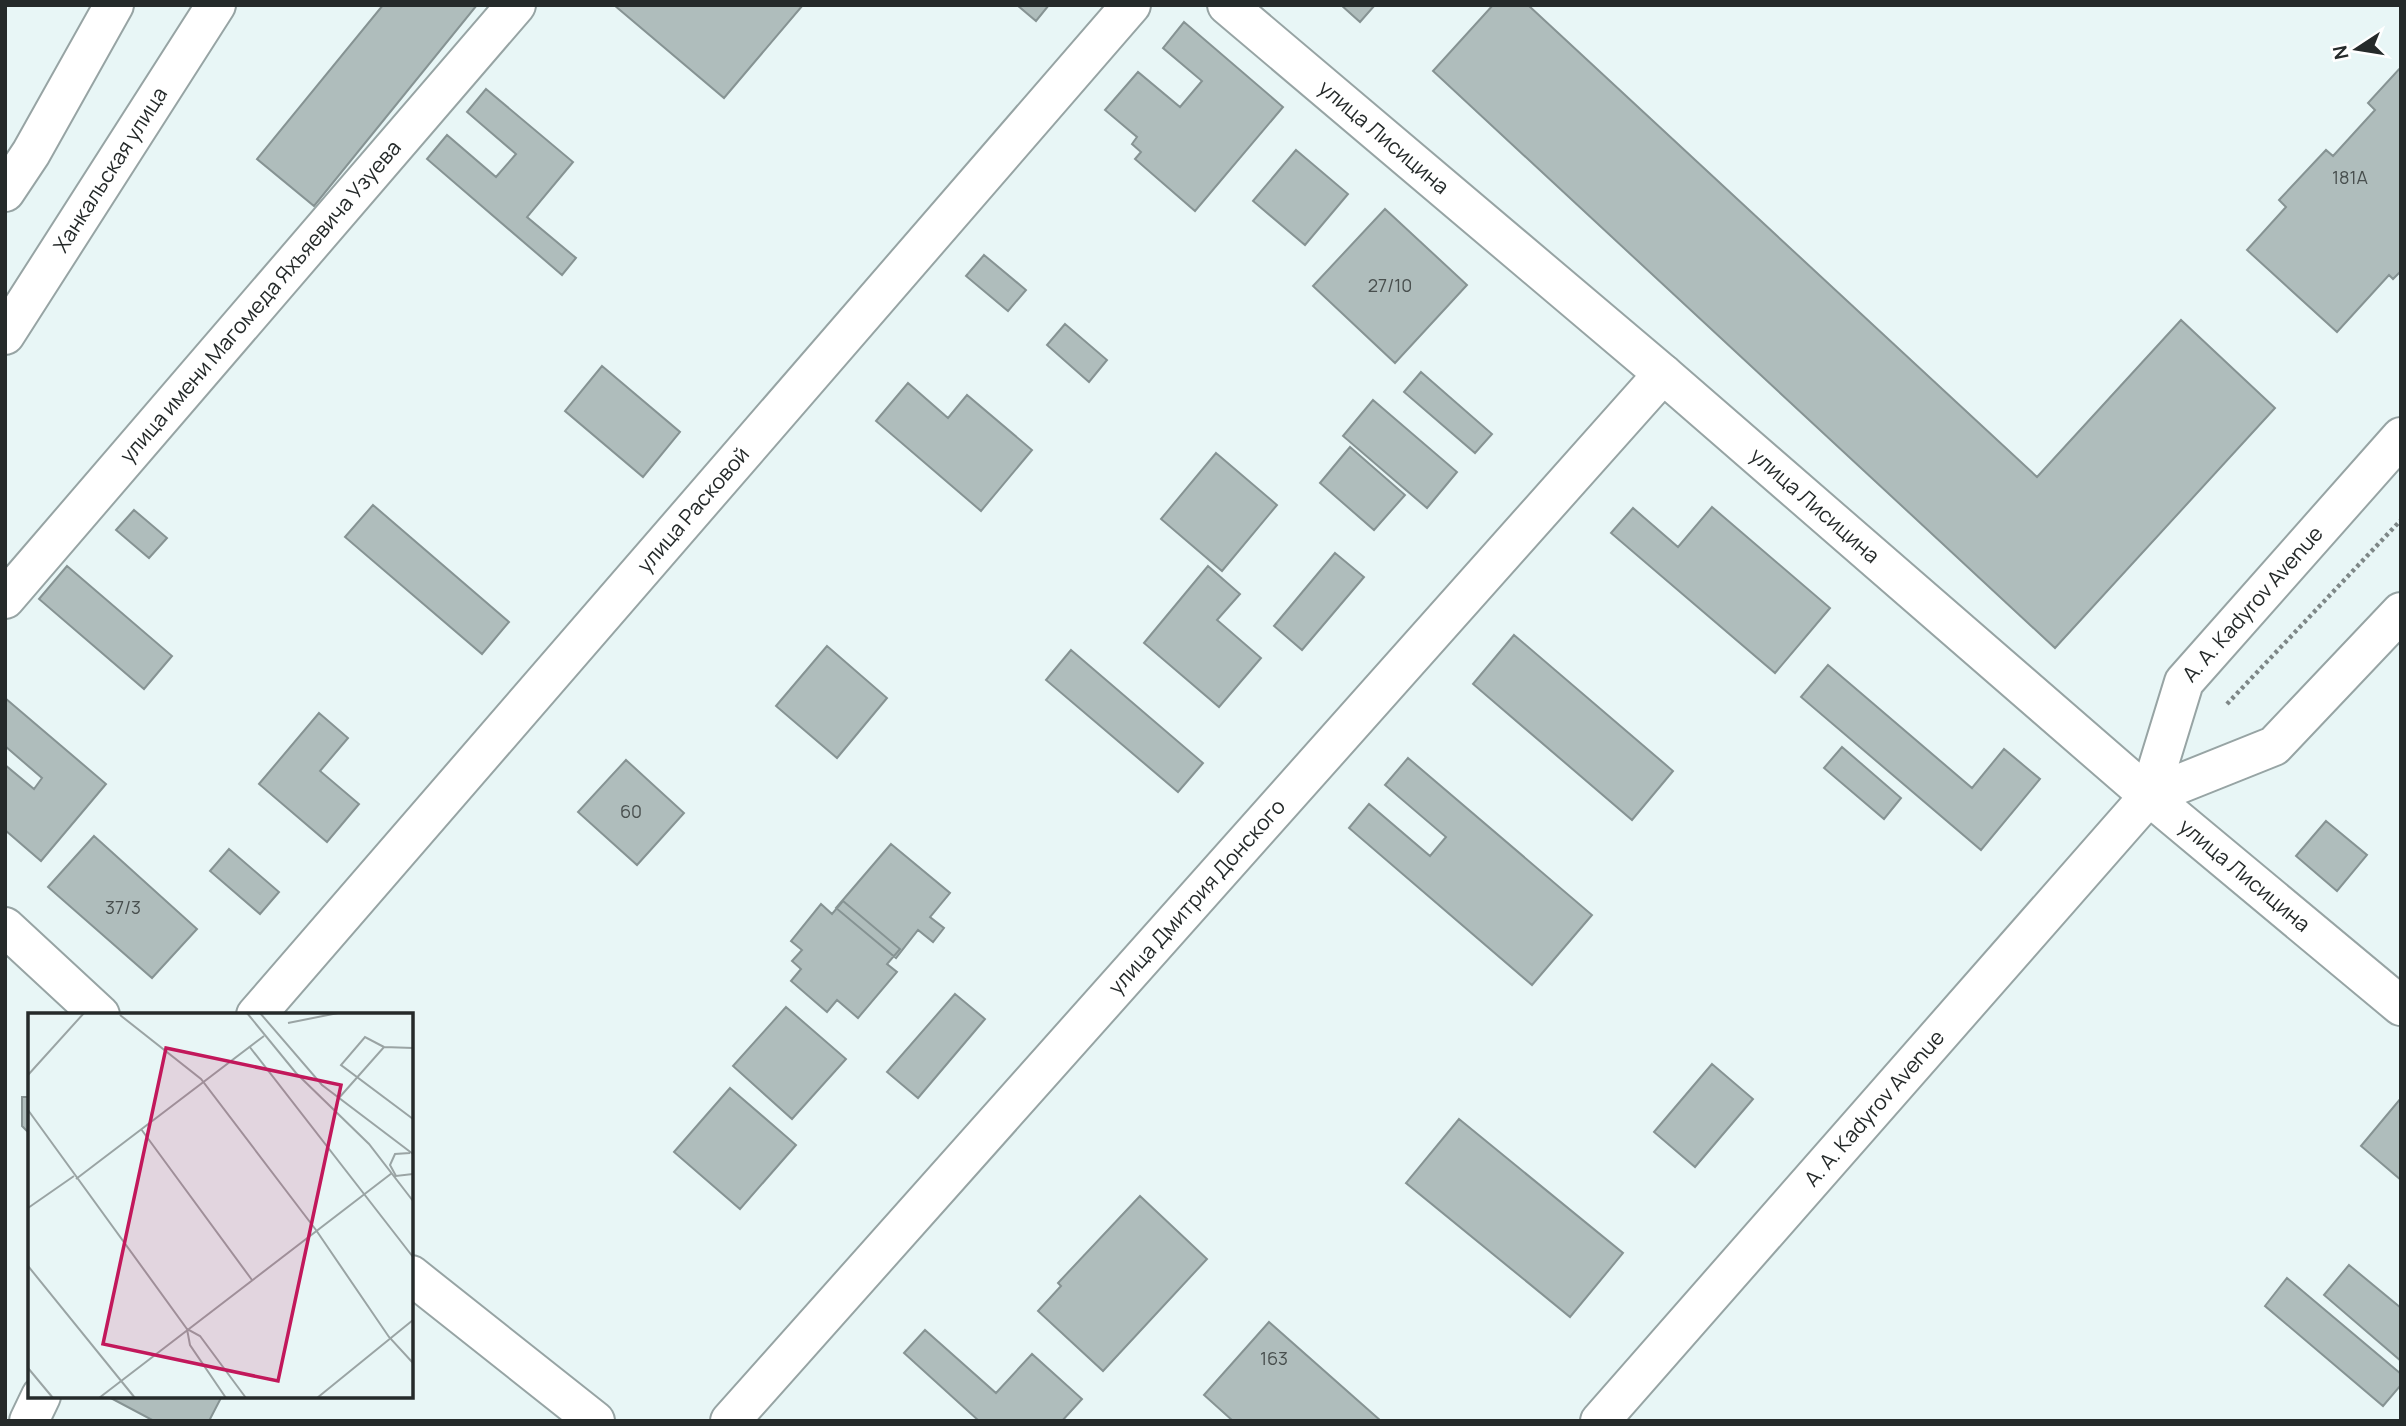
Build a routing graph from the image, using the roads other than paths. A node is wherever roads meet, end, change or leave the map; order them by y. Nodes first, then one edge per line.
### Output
1 (114, 5) edge
2 (516, 5) edge
3 (1130, 5) edge
4 (1227, 5) edge
5 (209, 16) edge
6 (5, 192) edge
7 (5, 335) edge
8 (1662, 374) junction
9 (2401, 437) edge
10 (5, 599) edge
11 (2401, 612) edge
12 (2149, 796) junction
13 (5, 926) edge
14 (2401, 1006) edge
15 (98, 1013) edge
16 (258, 1013) edge
17 (413, 1277) edge
18 (40, 1398) edge
19 (29, 1421) edge
20 (595, 1421) edge
21 (730, 1421) edge
22 (1600, 1421) edge

1 - 6 street
2 - 10 street, улица имени Магомеда Яхъяевича Узуева
3 - 16 street, улица Расковой
4 - 8 street, улица Лисицина
5 - 7 street, Ханкальская улица
8 - 12 street, улица Лисицина
8 - 21 street, улица Дмитрия Донского
9 - 12 street, A. A. Kadyrov Avenue
11 - 12 street, A. A. Kadyrov Avenue
12 - 14 street, улица Лисицина
12 - 22 street, A. A. Kadyrov Avenue
13 - 15 street
17 - 20 street
18 - 19 street

